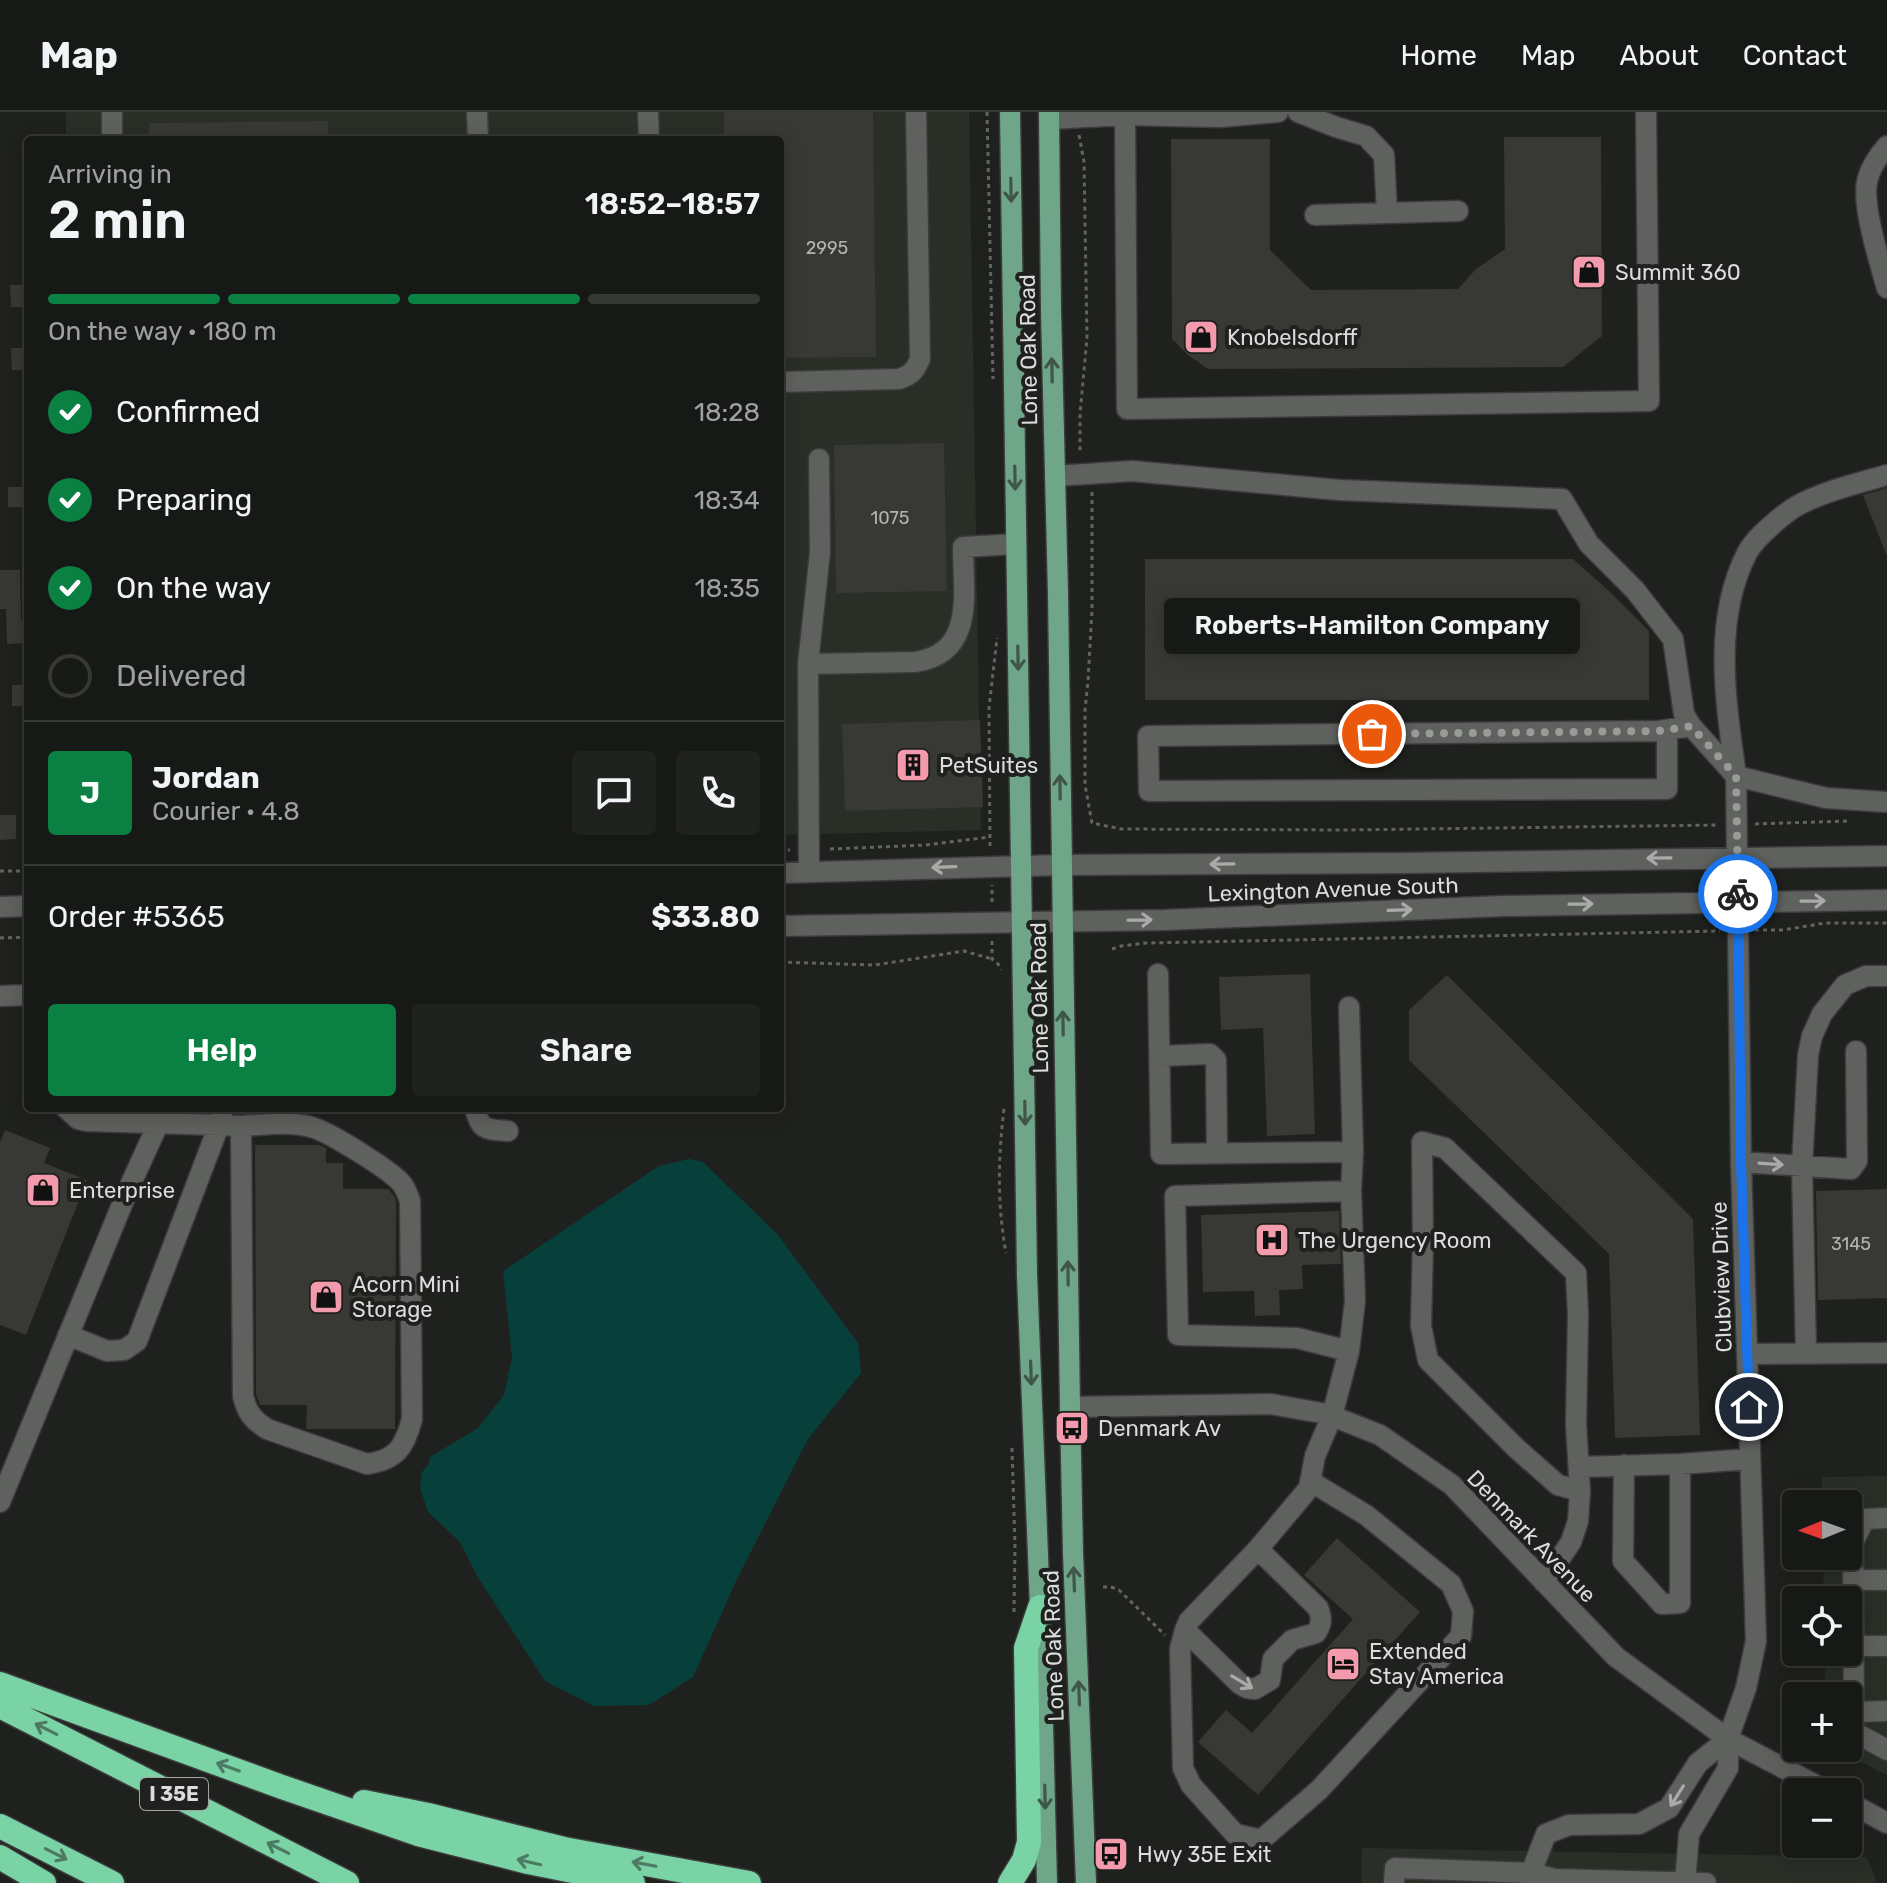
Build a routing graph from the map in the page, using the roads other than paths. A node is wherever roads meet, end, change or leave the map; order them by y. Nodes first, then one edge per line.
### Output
1 (112, 112) edge
2 (477, 112) edge
3 (648, 112) edge
4 (916, 112) edge
5 (1010, 112) edge
6 (1278, 112) edge
7 (1298, 112) edge
8 (1646, 112) edge
9 (1125, 113) edge
10 (1049, 115) edge
11 (112, 136) edge
12 (478, 136) edge
13 (649, 136) edge
14 (1887, 146) edge
15 (1458, 211) dead end
16 (1387, 213) junction
17 (1315, 215) dead end
18 (1887, 288) edge
19 (784, 382) edge
20 (819, 459) dead end
21 (1887, 475) edge
22 (1055, 476) junction
23 (1016, 544) junction
24 (808, 664) junction
25 (1691, 726) junction
26 (1667, 730) junction
27 (1736, 776) junction
28 (1887, 802) edge
29 (1887, 856) edge
30 (1737, 857) junction
31 (1022, 865) junction
32 (1061, 865) junction
33 (809, 871) junction
34 (784, 873) edge
35 (1887, 900) edge
36 (1739, 902) junction
37 (24, 906) edge
38 (0, 907) edge
39 (1062, 922) junction
40 (1022, 923) junction
41 (784, 926) edge
42 (1158, 974) dead end
43 (1887, 976) edge
44 (24, 995) edge
45 (0, 996) edge
46 (1349, 1007) dead end
47 (1856, 1051) dead end
48 (1160, 1056) junction
49 (70, 1112) edge
50 (476, 1112) edge
51 (159, 1115) edge
52 (221, 1117) edge
53 (241, 1126) junction
54 (508, 1131) dead end
55 (1353, 1152) junction
56 (1217, 1153) junction
57 (1741, 1162) junction
58 (1802, 1166) junction
59 (1351, 1191) junction
60 (68, 1335) junction
61 (1349, 1351) junction
62 (1887, 1353) edge
63 (1747, 1354) junction
64 (1806, 1354) junction
65 (1070, 1407) junction
66 (1332, 1416) junction
67 (1750, 1459) junction
68 (1680, 1464) junction
69 (1624, 1465) junction
70 (1579, 1467) junction
71 (1310, 1481) junction
72 (1580, 1491) junction
73 (0, 1502) edge
74 (1887, 1518) edge
75 (1258, 1549) junction
76 (1853, 1580) junction
77 (1887, 1580) edge
78 (1544, 1582) junction
79 (1853, 1586) edge
80 (1040, 1607) junction
81 (1182, 1639) junction
82 (1862, 1646) edge
83 (1887, 1646) edge
84 (0, 1684) edge
85 (0, 1706) edge
86 (1887, 1711) edge
87 (1862, 1712) edge
88 (1862, 1736) edge
89 (1728, 1739) junction
90 (1887, 1750) edge
91 (1802, 1778) edge
92 (270, 1783) junction
93 (1862, 1810) edge
94 (1887, 1823) edge
95 (0, 1826) edge
96 (0, 1857) edge
97 (1531, 1878) edge
98 (1685, 1882) edge
99 (44, 1883) edge
100 (112, 1883) edge
101 (347, 1883) edge
102 (633, 1883) edge
103 (749, 1883) edge
104 (1010, 1883) edge
105 (1047, 1883) edge
106 (1086, 1883) edge
107 (1394, 1883) edge
108 (1706, 1883) edge

1 - 11 street
2 - 12 street
3 - 13 street
4 - 19 street
5 -> 23 main road, Lone Oak Road
6 - 9 street
7 - 16 street
8 - 9 street
9 - 10 street
22 -> 10 main road, Lone Oak Road
14 - 18 street
15 - 16 street
16 - 17 street
20 - 24 street
21 - 27 street, Clubview Drive
22 - 25 street
32 -> 22 main road, Lone Oak Road
23 - 24 street
23 -> 31 main road, Lone Oak Road
24 - 33 street
25 - 26 street
25 - 27 street
26 - 26 street
27 - 28 street
27 - 30 street, Clubview Drive
29 - 30 street, Lexington Avenue South
30 -> 32 street, Lexington Avenue South
30 - 36 street, Clubview Drive
31 - 32 street, Lexington Avenue South
31 -> 33 street, Lexington Avenue South
31 - 40 main road, Lone Oak Road
32 - 39 main road, Lone Oak Road
33 - 34 street, Lexington Avenue South
36 -> 35 street, Lexington Avenue South
39 -> 36 street, Lexington Avenue South
36 - 57 street, Clubview Drive
37 - 38 street
39 - 40 street, Lexington Avenue South
65 -> 39 main road, Lone Oak Road
40 - 41 street, Lexington Avenue South
40 -> 80 main road, Lone Oak Road
42 - 48 street
43 - 58 street
44 - 45 street
46 - 55 street
47 - 58 street
48 - 56 street
48 - 56 street
49 - 51 street
50 - 54 street
51 - 52 street
51 - 60 street
52 - 53 street
52 - 60 street
53 - 53 street
55 - 56 street
55 - 59 street
57 -> 58 street
57 - 63 street, Clubview Drive
58 - 64 street
59 - 61 street
59 - 61 street
60 - 73 street
61 - 66 street
62 - 64 street
63 - 64 street
63 - 67 street, Clubview Drive
65 - 66 street, Denmark Avenue
106 -> 65 main road, Lone Oak Road
66 - 71 street
66 - 78 street, Denmark Avenue
67 - 68 street
67 - 89 street, Clubview Drive
68 - 69 street
68 - 69 street
69 - 70 street
70 - 72 street
70 - 72 street
71 - 75 street
71 - 81 street
72 - 78 street
74 - 76 street
75 - 81 street
81 -> 75 street
76 - 77 street
76 - 79 street
78 - 89 street, Denmark Avenue
80 - 104 highway
80 -> 105 main road, Lone Oak Road
82 - 83 street
92 -> 84 highway
101 -> 85 highway, I 35E
86 - 87 street
88 - 90 street
89 - 91 street, Denmark Avenue
89 -> 97 street
89 - 98 street, Clubview Drive
102 -> 92 highway
103 -> 92 highway
93 - 94 street
95 -> 100 highway
96 - 99 highway
97 - 98 street
97 - 107 street
98 - 108 street

